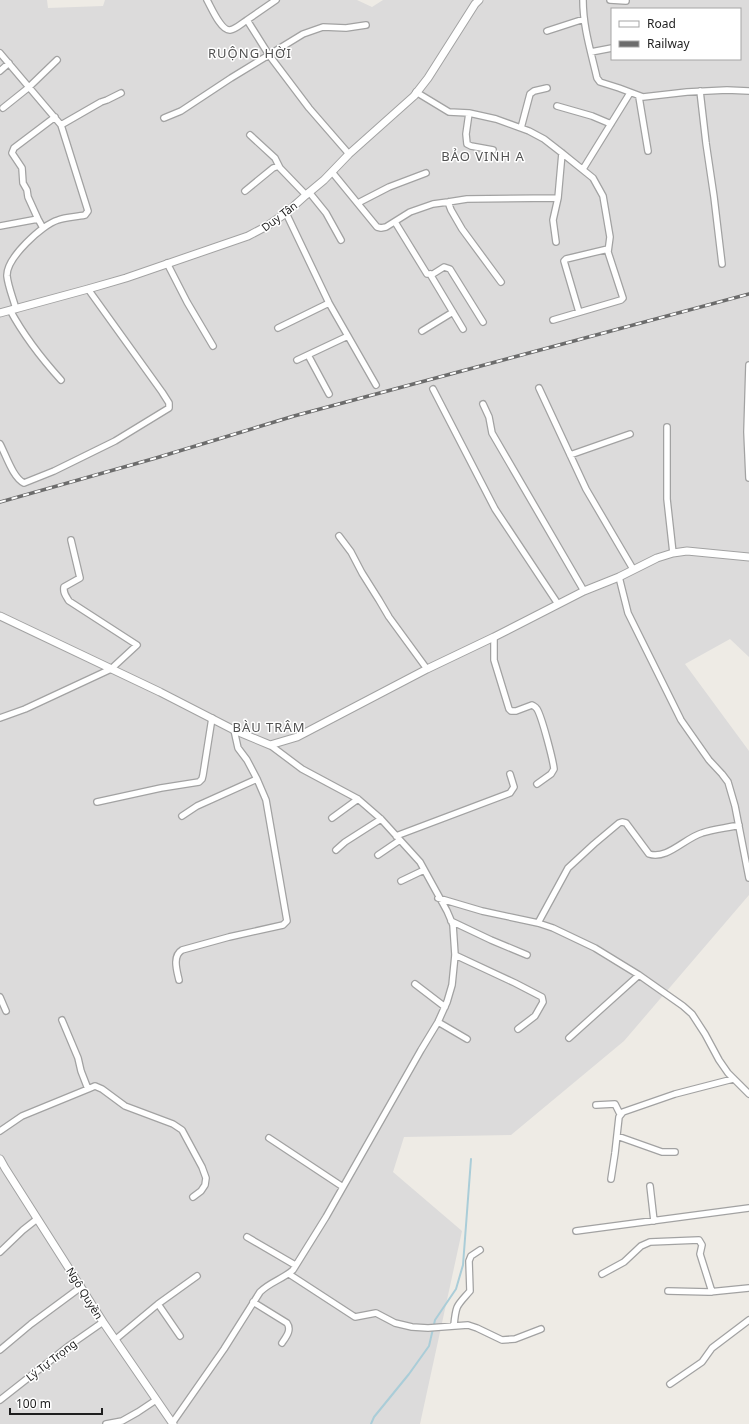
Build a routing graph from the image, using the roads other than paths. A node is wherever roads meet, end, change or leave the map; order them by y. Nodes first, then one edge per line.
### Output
1 (207, 0) edge
2 (276, 0) edge
3 (479, 0) edge
4 (584, 0) edge
5 (610, 0) edge
6 (626, 1) dead end
7 (584, 19) junction
8 (247, 20) junction
9 (366, 25) dead end
10 (547, 31) dead end
11 (611, 48) edge
12 (591, 52) junction
13 (0, 53) edge
14 (269, 55) junction
15 (57, 60) dead end
16 (9, 63) junction
17 (0, 71) edge
18 (28, 88) junction
19 (547, 88) dead end
20 (700, 91) junction
21 (749, 91) edge
22 (416, 92) junction
23 (121, 93) dead end
24 (630, 93) junction
25 (639, 97) junction
26 (557, 106) dead end
27 (3, 108) dead end
28 (469, 113) junction
29 (55, 117) junction
30 (164, 118) dead end
31 (611, 124) junction
32 (61, 125) junction
33 (521, 128) junction
34 (250, 135) dead end
35 (493, 150) dead end
36 (648, 151) dead end
37 (562, 153) junction
38 (349, 154) junction
39 (279, 166) junction
40 (584, 169) junction
41 (332, 172) junction
42 (426, 173) dead end
43 (245, 191) dead end
44 (307, 194) junction
45 (558, 198) junction
46 (448, 202) junction
47 (358, 203) junction
48 (286, 213) junction
49 (38, 219) junction
50 (395, 222) junction
51 (0, 226) edge
52 (43, 228) junction
53 (341, 240) dead end
54 (556, 242) dead end
55 (608, 249) junction
56 (167, 263) junction
57 (722, 264) dead end
58 (430, 274) junction
59 (501, 282) dead end
60 (88, 289) junction
61 (329, 303) junction
62 (13, 309) junction
63 (453, 312) junction
64 (579, 312) junction
65 (0, 313) edge
66 (552, 320) dead end
67 (483, 322) dead end
68 (278, 328) dead end
69 (463, 329) dead end
70 (422, 331) dead end
71 (348, 336) junction
72 (213, 346) dead end
73 (308, 355) junction
74 (297, 360) dead end
75 (749, 365) edge
76 (61, 380) dead end
77 (376, 385) dead end
78 (540, 388) dead end
79 (433, 389) dead end
80 (329, 394) dead end
81 (484, 404) dead end
82 (667, 427) dead end
83 (630, 434) dead end
84 (0, 444) edge
85 (570, 455) junction
86 (749, 478) edge
87 (339, 536) dead end
88 (70, 540) dead end
89 (673, 553) junction
90 (749, 557) edge
91 (633, 569) junction
92 (619, 577) junction
93 (584, 591) junction
94 (558, 604) junction
95 (0, 616) edge
96 (494, 637) junction
97 (112, 669) junction
98 (427, 669) junction
99 (0, 718) edge
100 (212, 718) junction
101 (234, 730) junction
102 (270, 745) junction
103 (510, 774) dead end
104 (257, 779) junction
105 (537, 784) dead end
106 (358, 799) junction
107 (97, 802) dead end
108 (182, 816) dead end
109 (332, 818) dead end
110 (381, 819) junction
111 (739, 825) junction
112 (398, 838) junction
113 (336, 850) dead end
114 (378, 855) dead end
115 (424, 870) junction
116 (749, 878) edge
117 (401, 880) dead end
118 (438, 898) junction
119 (451, 921) junction
120 (538, 923) junction
121 (455, 955) junction
122 (527, 955) dead end
123 (639, 975) junction
124 (178, 980) dead end
125 (415, 984) dead end
126 (0, 997) edge
127 (445, 1007) junction
128 (6, 1011) dead end
129 (62, 1020) dead end
130 (438, 1022) junction
131 (518, 1029) dead end
132 (569, 1038) dead end
133 (467, 1039) dead end
134 (733, 1079) junction
135 (88, 1089) junction
136 (749, 1094) edge
137 (596, 1105) dead end
138 (620, 1114) junction
139 (0, 1131) edge
140 (618, 1136) junction
141 (269, 1138) dead end
142 (675, 1152) dead end
143 (0, 1159) edge
144 (2, 1170) edge
145 (610, 1179) dead end
146 (650, 1186) dead end
147 (342, 1188) junction
148 (193, 1197) dead end
149 (749, 1208) edge
150 (37, 1219) junction
151 (654, 1221) junction
152 (576, 1232) dead end
153 (247, 1236) dead end
154 (480, 1250) dead end
155 (0, 1252) edge
156 (295, 1266) junction
157 (288, 1274) junction
158 (602, 1274) dead end
159 (197, 1276) dead end
160 (81, 1287) junction
161 (749, 1288) edge
162 (668, 1292) dead end
163 (712, 1292) junction
164 (253, 1302) junction
165 (158, 1304) junction
166 (749, 1320) edge
167 (103, 1322) junction
168 (454, 1325) junction
169 (541, 1329) dead end
170 (180, 1336) dead end
171 (116, 1339) junction
172 (282, 1343) dead end
173 (0, 1350) edge
174 (670, 1384) dead end
175 (0, 1400) edge
176 (156, 1400) junction
177 (173, 1423) edge
178 (106, 1424) edge

1 - 8 street
2 - 8 street
3 - 22 street, Duy Tân
4 - 7 street
5 - 6 street
7 - 10 street
7 - 12 street
8 - 14 street
9 - 14 street
11 - 12 street
12 - 24 street
13 - 16 street
14 - 30 street
14 - 38 street
15 - 18 street
16 - 17 street
16 - 18 street
18 - 27 street
18 - 29 street
19 - 33 street
20 - 21 street
20 - 25 street
20 - 57 street
22 - 28 street
22 - 38 street, Duy Tân
23 - 32 street
24 - 25 street
24 - 31 street
25 - 36 street
26 - 31 street
28 - 33 street
28 - 35 street
29 - 32 street
29 - 49 street
31 - 40 street
32 - 52 street
33 - 37 street
34 - 39 street
37 - 40 street
37 - 45 street
38 - 41 street, Duy Tân
39 - 43 street
39 - 44 street
40 - 55 street
41 - 44 street, Duy Tân
41 - 47 street
42 - 47 street
44 - 48 street, Duy Tân
44 - 53 street
45 - 46 street
45 - 54 street
46 - 50 street
46 - 59 street
47 - 50 street
48 - 56 street, Duy Tân
48 - 61 street
49 - 51 street
49 - 52 street
50 - 58 street
52 - 62 street
55 - 64 street
55 - 64 street
56 - 60 street, Duy Tân
56 - 72 street
58 - 63 street
58 - 67 street
60 - 62 street, Duy Tân
60 - 84 street
61 - 68 street
61 - 71 street
62 - 65 street, Duy Tân
62 - 76 street
63 - 69 street
63 - 70 street
64 - 66 street
71 - 73 street
71 - 77 street
73 - 74 street
73 - 80 street
75 - 86 street
78 - 85 street
79 - 94 street
81 - 93 street
82 - 89 street
83 - 85 street
85 - 91 street
87 - 98 street
88 - 97 street
89 - 90 street
89 - 91 street
91 - 92 street
92 - 93 street
92 - 111 street
93 - 94 street
94 - 96 street
95 - 97 street
96 - 98 street
96 - 105 street
97 - 99 street
97 - 100 street
98 - 102 street
100 - 101 street
100 - 107 street
101 - 102 street
101 - 104 street
102 - 106 street
103 - 112 street
104 - 108 street
104 - 124 street
106 - 109 street
106 - 110 street
110 - 112 street
110 - 113 street
111 - 116 street
111 - 120 street
112 - 114 street
112 - 115 street
115 - 117 street
115 - 118 street
118 - 119 street
118 - 120 street
119 - 121 street
119 - 122 street
120 - 123 street
121 - 127 street
121 - 131 street
123 - 132 street
123 - 134 street
125 - 127 street
126 - 128 street
127 - 130 street
129 - 135 street
130 - 133 street
130 - 147 street
134 - 136 street
134 - 138 street
135 - 139 street
135 - 148 street
137 - 138 street
138 - 140 street
140 - 142 street
140 - 145 street
141 - 147 street
143 - 144 street, Ngô Quyền
144 - 150 street, Ngô Quyền
146 - 151 street
147 - 156 street
149 - 151 street
150 - 155 street
150 - 160 street, Ngô Quyền
151 - 152 street
153 - 156 street
154 - 168 street
156 - 157 street
157 - 164 street
157 - 168 street
158 - 163 street
159 - 165 street
160 - 167 street, Ngô Quyền
160 - 173 street
161 - 163 street
162 - 163 street
164 - 172 street
164 - 177 street
165 - 170 street
165 - 171 street
166 - 174 street
167 - 171 street, Ngô Quyền
167 - 175 street, Lý Tự Trọng
168 - 169 street
171 - 176 street, Ngô Quyền
176 - 177 street, Ngô Quyền
176 - 178 street

